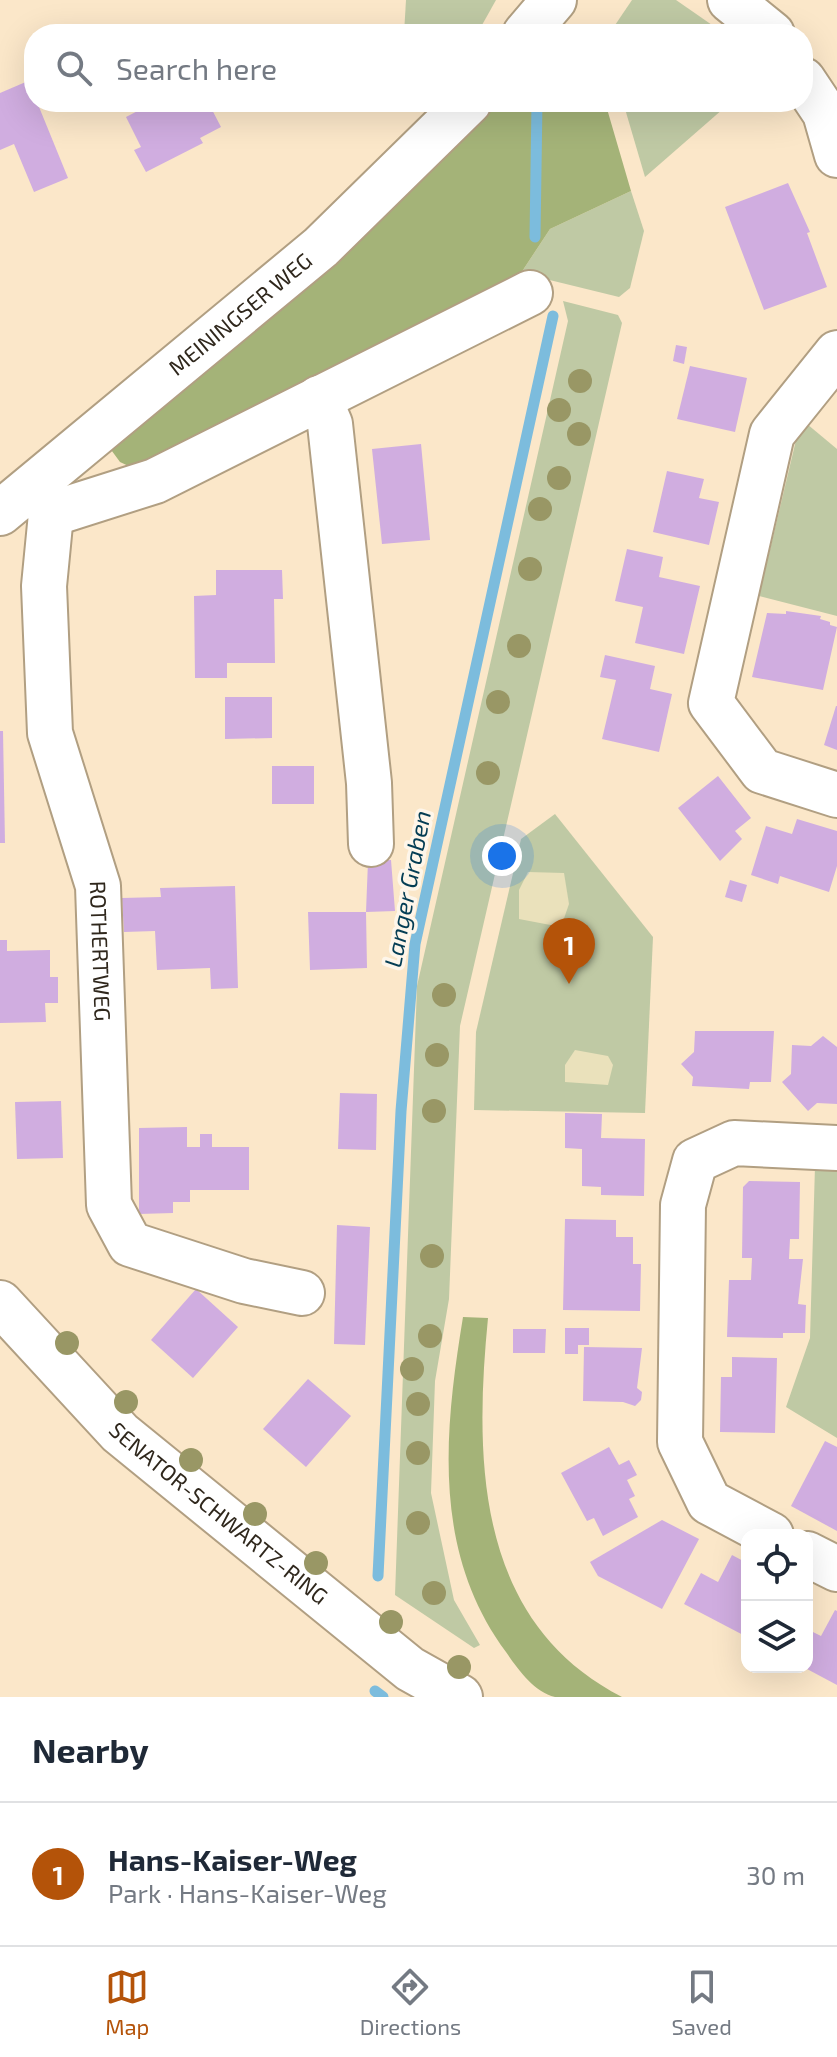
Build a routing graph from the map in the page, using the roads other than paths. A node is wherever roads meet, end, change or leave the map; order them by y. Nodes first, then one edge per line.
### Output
1 (554, 0) edge
2 (730, 0) edge
3 (534, 24) edge
4 (760, 24) edge
5 (813, 95) edge
6 (459, 112) edge
7 (837, 155) edge
8 (530, 293) dead end
9 (837, 353) edge
10 (319, 398) junction
11 (43, 499) junction
12 (0, 513) edge
13 (837, 795) edge
14 (371, 844) dead end
15 (837, 1148) edge
16 (302, 1293) dead end
17 (0, 1303) edge
18 (760, 1529) edge
19 (813, 1557) edge
20 (837, 1569) edge
21 (460, 1697) edge

1 - 3 street
2 - 4 street
5 - 7 street
6 - 11 street, MEININGSER WEG
8 - 10 street, MEININGSER WEG
9 - 13 street
10 - 11 street, MEININGSER WEG
10 - 14 street
11 - 12 street, MEININGSER WEG
11 - 16 street, ROTHERTWEG
15 - 18 street
17 - 21 street, SENATOR-SCHWARTZ-RING
19 - 20 street

